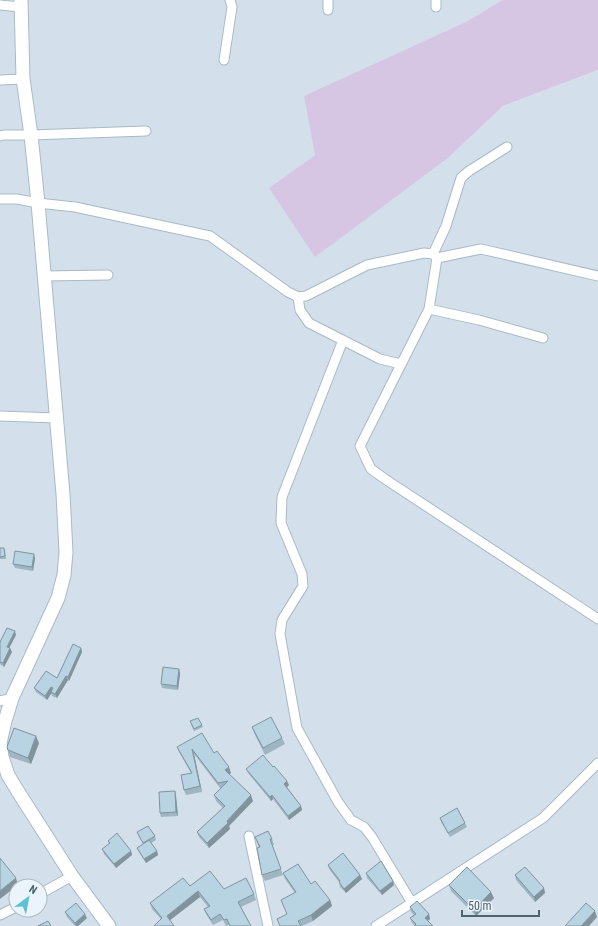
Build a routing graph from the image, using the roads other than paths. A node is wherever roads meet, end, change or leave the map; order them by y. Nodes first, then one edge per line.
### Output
1 (230, 0) edge
2 (328, 0) edge
3 (21, 4) edge
4 (0, 5) edge
5 (328, 10) dead end
6 (224, 60) dead end
7 (23, 79) junction
8 (0, 80) edge
9 (146, 131) dead end
10 (31, 135) junction
11 (0, 136) edge
12 (507, 147) dead end
13 (0, 199) edge
14 (38, 203) junction
15 (435, 256) junction
16 (108, 275) dead end
17 (44, 276) junction
18 (598, 276) edge
19 (298, 297) junction
20 (429, 309) junction
21 (543, 338) dead end
22 (343, 340) junction
23 (401, 364) junction
24 (0, 416) edge
25 (57, 418) junction
26 (598, 619) edge
27 (6, 700) edge
28 (598, 763) edge
29 (249, 836) dead end
30 (72, 876) junction
31 (48, 890) edge
32 (412, 903) junction
33 (109, 926) edge
34 (268, 926) edge
35 (376, 926) edge

1 - 6 street
2 - 5 street
3 - 4 street
3 - 7 street
7 - 8 street
7 - 10 street
9 - 10 street
10 - 11 street
10 - 14 street
12 - 15 street
13 - 14 street
14 - 17 street
14 - 19 street
15 - 18 street
15 - 19 street
15 - 20 street
16 - 17 street
17 - 25 street
19 - 22 street
20 - 21 street
20 - 23 street
22 - 23 street
22 - 32 street
23 - 26 street
24 - 25 street
25 - 27 street
27 - 30 street
28 - 32 street
29 - 34 street
30 - 31 street
30 - 33 street
32 - 35 street

